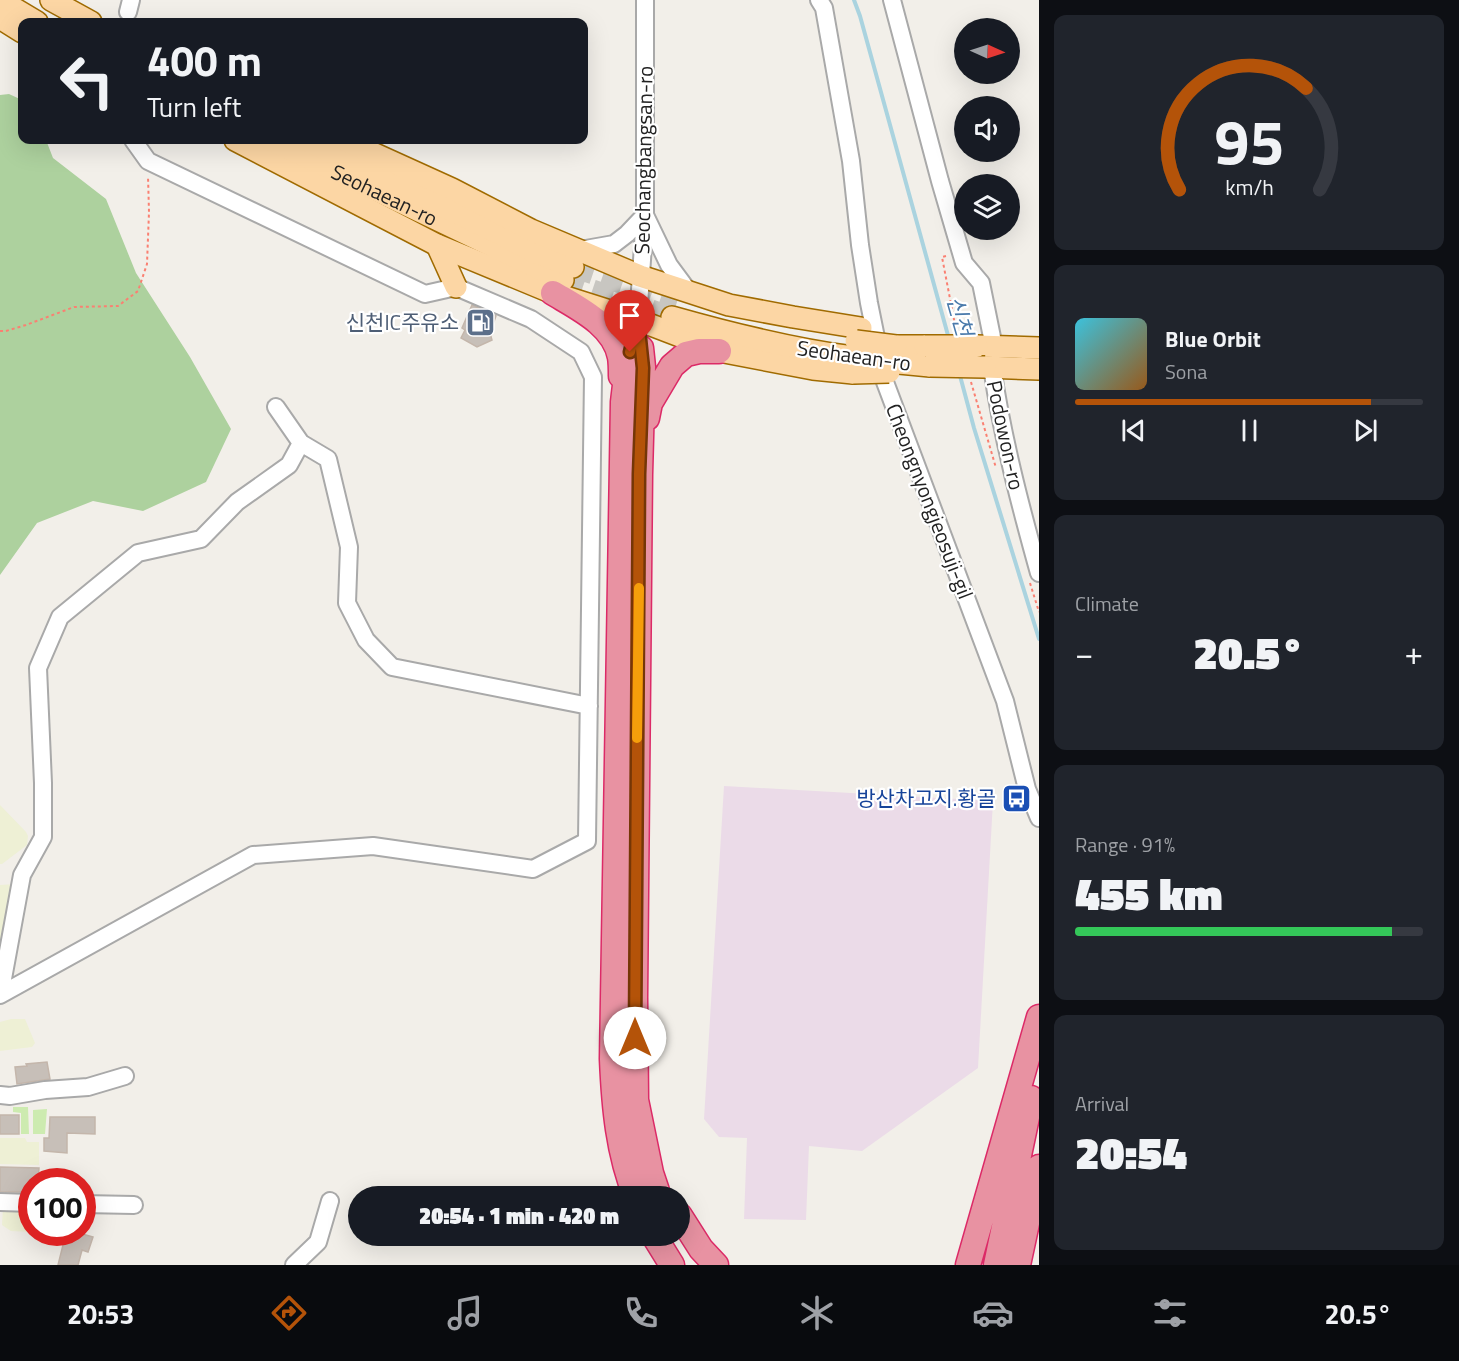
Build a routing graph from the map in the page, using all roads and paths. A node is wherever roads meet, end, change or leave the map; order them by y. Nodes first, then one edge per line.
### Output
1 (0, 0) edge
2 (51, 0) edge
3 (645, 0) edge
4 (819, 0) edge
5 (892, 0) edge
6 (0, 18) edge
7 (30, 18) edge
8 (84, 18) edge
9 (18, 29) edge
10 (136, 144) edge
11 (243, 144) edge
12 (280, 144) edge
13 (314, 144) edge
14 (353, 144) edge
15 (148, 161) junction
16 (645, 215) junction
17 (437, 245) junction
18 (960, 250) junction
19 (567, 273) junction
20 (640, 276) junction
21 (456, 287) junction
22 (679, 304) junction
23 (638, 320) junction
24 (0, 331) edge
25 (1039, 348) edge
26 (856, 350) junction
27 (719, 351) junction
28 (897, 353) junction
29 (924, 353) junction
30 (978, 356) junction
31 (1039, 369) edge
32 (623, 402) junction
33 (276, 407) dead end
34 (301, 443) junction
35 (997, 471) dead end
36 (639, 474) junction
37 (1034, 576) edge
38 (1039, 612) edge
39 (589, 706) junction
40 (1039, 818) edge
41 (0, 995) edge
42 (1039, 1017) edge
43 (1039, 1060) edge
44 (125, 1076) dead end
45 (0, 1095) edge
46 (1039, 1167) edge
47 (651, 1173) junction
48 (632, 1186) edge
49 (655, 1186) edge
50 (660, 1186) edge
51 (330, 1201) dead end
52 (0, 1202) edge
53 (18, 1203) edge
54 (96, 1204) edge
55 (134, 1205) dead end
56 (690, 1232) edge
57 (660, 1246) edge
58 (683, 1246) edge
59 (294, 1265) edge
60 (672, 1265) edge
61 (693, 1265) edge
62 (716, 1265) edge
63 (968, 1265) edge
64 (996, 1265) edge
65 (1018, 1265) edge

1 - 7 main road
2 - 8 main road
3 - 16 street, Seochangbangsan-ro
4 - 40 street, Cheongnyongjeosuji-gil
5 - 18 street, Podowon-ro
6 - 9 main road
10 - 15 street
11 - 17 main road
12 - 19 main road, Seohaean-ro
13 - 19 main road, Seohaean-ro
14 - 19 main road
15 - 21 street
15 - 24 path
16 - 19 street
16 - 20 street, Seochangbangsan-ro
16 - 22 street
17 - 19 main road
17 - 21 main road
18 - 30 street, Podowon-ro
18 - 30 path
19 - 20 main road
19 - 23 main road
19 - 32 highway
20 - 22 main road
20 - 23 street, Seochangbangsan-ro
21 - 39 street
22 - 26 main road
22 - 26 main road, Seohaean-ro
23 - 27 main road
23 - 32 highway
23 - 36 highway
25 - 30 main road, Seohaean-ro
26 - 27 main road
26 - 28 main road, bridge
26 - 28 main road, Seohaean-ro, bridge
27 - 36 highway
28 - 29 main road, Seohaean-ro
29 - 30 main road, Seohaean-ro, bridge
29 - 30 main road, bridge
30 - 31 main road, Seohaean-ro
30 - 35 path
30 - 37 street, Podowon-ro
32 - 48 highway
33 - 34 street
34 - 39 street
34 - 41 street
36 - 47 highway
37 - 38 path
39 - 41 street
42 - 63 highway
43 - 64 highway
44 - 45 street
46 - 65 highway
47 - 49 highway
47 - 50 highway
51 - 59 street
52 - 53 street
54 - 55 street
56 - 62 highway
57 - 60 highway
58 - 61 highway

